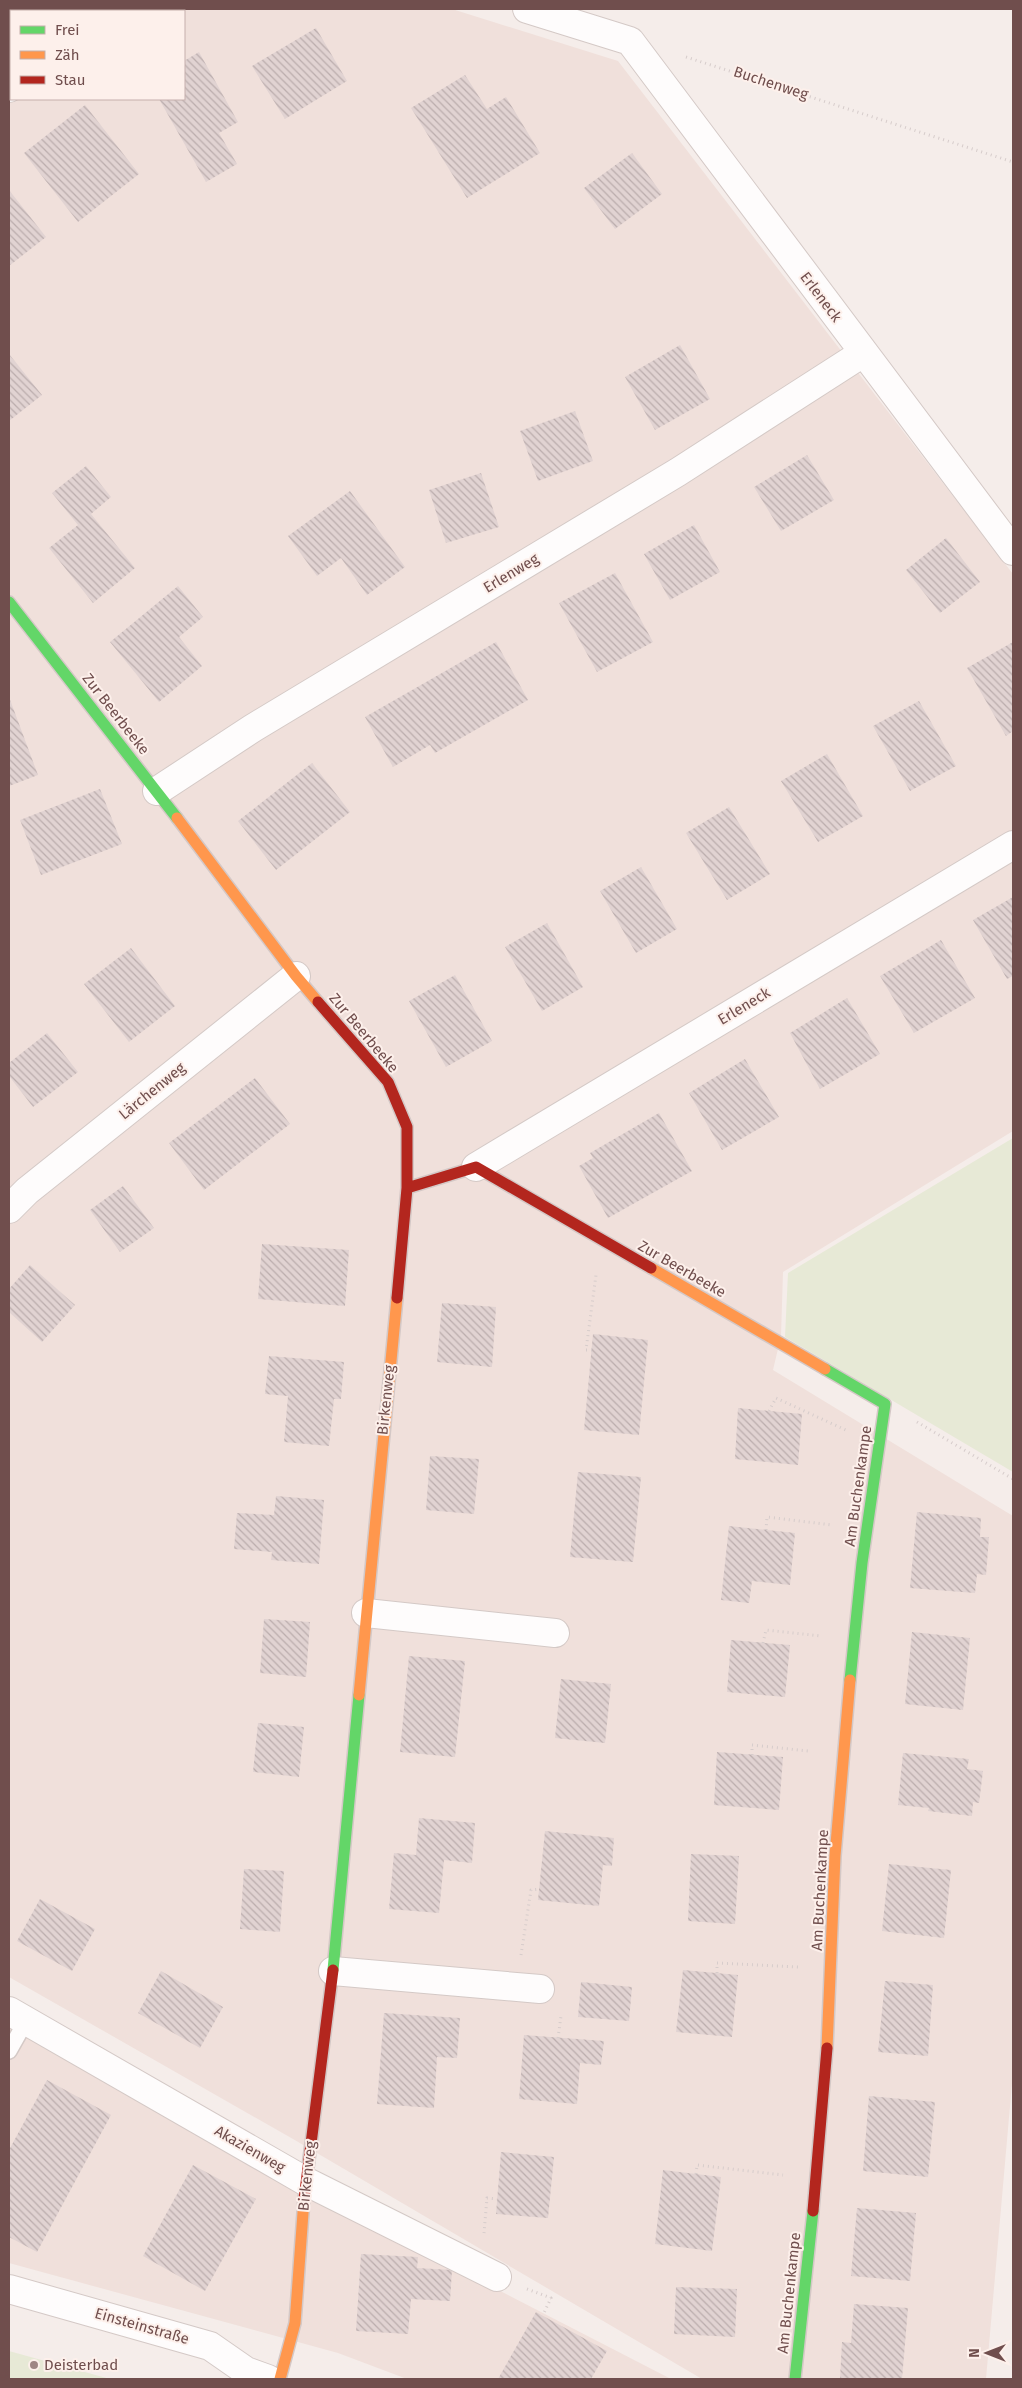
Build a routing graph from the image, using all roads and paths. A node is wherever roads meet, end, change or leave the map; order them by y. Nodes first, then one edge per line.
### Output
1 (527, 9) edge
2 (685, 57) dead end
3 (1013, 162) edge
4 (863, 353) junction
5 (1013, 552) edge
6 (9, 602) edge
7 (157, 791) junction
8 (1013, 845) edge
9 (296, 976) junction
10 (476, 1167) junction
11 (407, 1188) junction
12 (9, 1209) edge
13 (601, 1239) junction
14 (592, 1350) dead end
15 (886, 1404) junction
16 (769, 1411) dead end
17 (878, 1446) junction
18 (1013, 1479) edge
19 (867, 1529) junction
20 (766, 1530) dead end
21 (366, 1613) junction
22 (555, 1633) dead end
23 (854, 1640) junction
24 (763, 1643) dead end
25 (843, 1754) junction
26 (752, 1755) dead end
27 (540, 1889) dead end
28 (831, 1969) junction
29 (333, 1971) junction
30 (717, 1973) dead end
31 (528, 1988) joint
32 (18, 2016) edge
33 (9, 2051) edge
34 (696, 2174) dead end
35 (816, 2178) junction
36 (305, 2181) junction
37 (497, 2199) dead end
38 (489, 2272) junction
39 (9, 2289) edge
40 (544, 2315) dead end
41 (268, 2379) edge
42 (280, 2379) edge
43 (795, 2379) edge

1 - 4 street, Erleneck
2 - 3 path, Buchenweg
4 - 5 street, Erleneck
4 - 7 street, Erlenweg
6 - 7 street, Zur Beerbeeke
7 - 9 street, Zur Beerbeeke
8 - 10 street, Erleneck
9 - 11 street, Zur Beerbeeke
9 - 12 street, Lärchenweg
10 - 11 street
10 - 13 street, Zur Beerbeeke
11 - 21 street, Birkenweg
13 - 14 path
13 - 15 street, Zur Beerbeeke
15 - 17 street, Am Buchenkampe
15 - 18 path
16 - 17 path
17 - 19 street, Am Buchenkampe
19 - 20 path
19 - 23 street, Am Buchenkampe
21 - 22 street
21 - 29 street, Birkenweg
23 - 24 path
23 - 25 street, Am Buchenkampe
25 - 26 path
25 - 28 street, Am Buchenkampe
27 - 31 path
28 - 30 path
28 - 35 street, Am Buchenkampe
29 - 31 street
29 - 36 street, Birkenweg
32 - 33 lane
32 - 36 street, Akazienweg
34 - 35 path
35 - 43 street, Am Buchenkampe
36 - 38 street, Akazienweg
36 - 42 street, Birkenweg
37 - 38 path
38 - 40 path
39 - 41 street, Einsteinstraße

